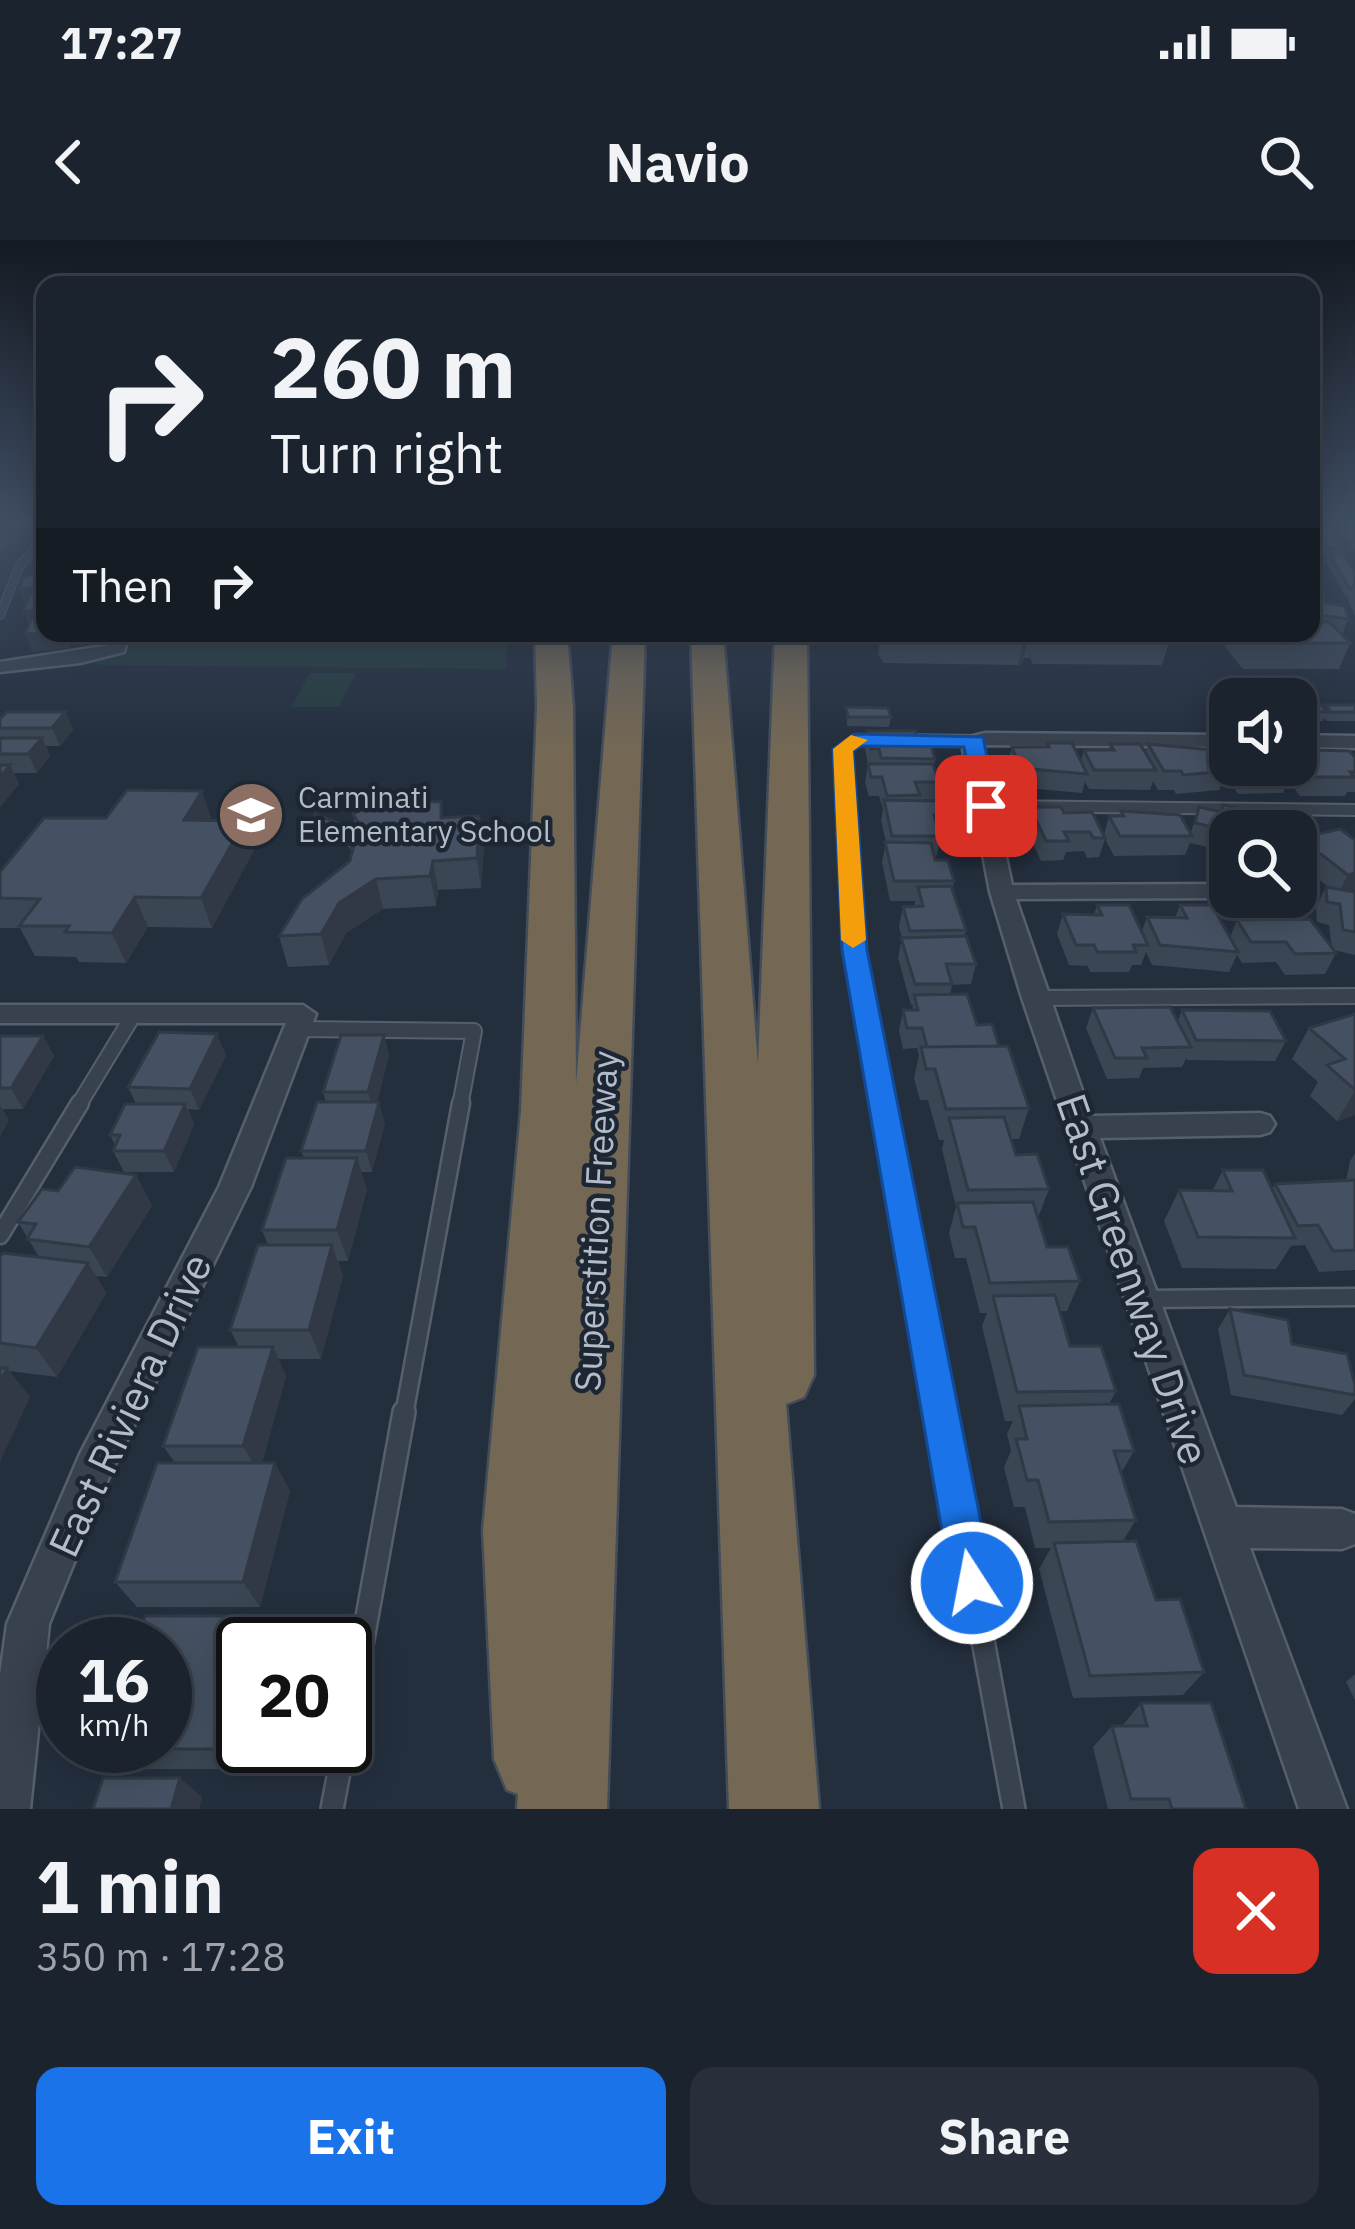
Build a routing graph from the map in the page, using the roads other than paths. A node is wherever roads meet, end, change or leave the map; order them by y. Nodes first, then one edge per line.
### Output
1 (119, 642) edge
2 (551, 642) edge
3 (628, 642) edge
4 (707, 642) edge
5 (791, 642) edge
6 (0, 667) edge
7 (1209, 741) edge
8 (1317, 741) edge
9 (976, 742) junction
10 (1355, 742) edge
11 (986, 806) junction
12 (1355, 810) edge
13 (1209, 891) edge
14 (1002, 892) junction
15 (1355, 995) edge
16 (1036, 998) junction
17 (0, 1014) edge
18 (134, 1014) junction
19 (300, 1021) junction
20 (1260, 1124) dead end
21 (1078, 1127) junction
22 (0, 1235) edge
23 (1355, 1297) edge
24 (1140, 1299) junction
25 (1220, 1527) junction
26 (1342, 1529) dead end
27 (367, 1617) edge
28 (338, 1773) edge
29 (774, 1802) edge
30 (6, 1809) edge
31 (332, 1809) edge
32 (542, 1809) edge
33 (562, 1809) edge
34 (1014, 1809) edge
35 (1323, 1809) edge

1 - 6 street
2 - 32 highway
3 - 33 highway, Superstition Freeway
4 - 29 highway
5 - 29 highway
7 - 9 street
8 - 10 street
9 - 11 street, East Greenway Drive
9 - 34 lane
11 - 12 lane
11 - 14 street, East Greenway Drive
13 - 14 street
14 - 16 street, East Greenway Drive
15 - 16 lane
16 - 21 street, East Greenway Drive
17 - 18 street
18 - 19 street
18 - 22 lane
19 - 27 lane
19 - 30 street, East Riviera Drive
20 - 21 street
21 - 24 street, East Greenway Drive
23 - 24 lane
24 - 25 street, East Greenway Drive
25 - 26 street
25 - 35 street, East Greenway Drive
28 - 31 lane

